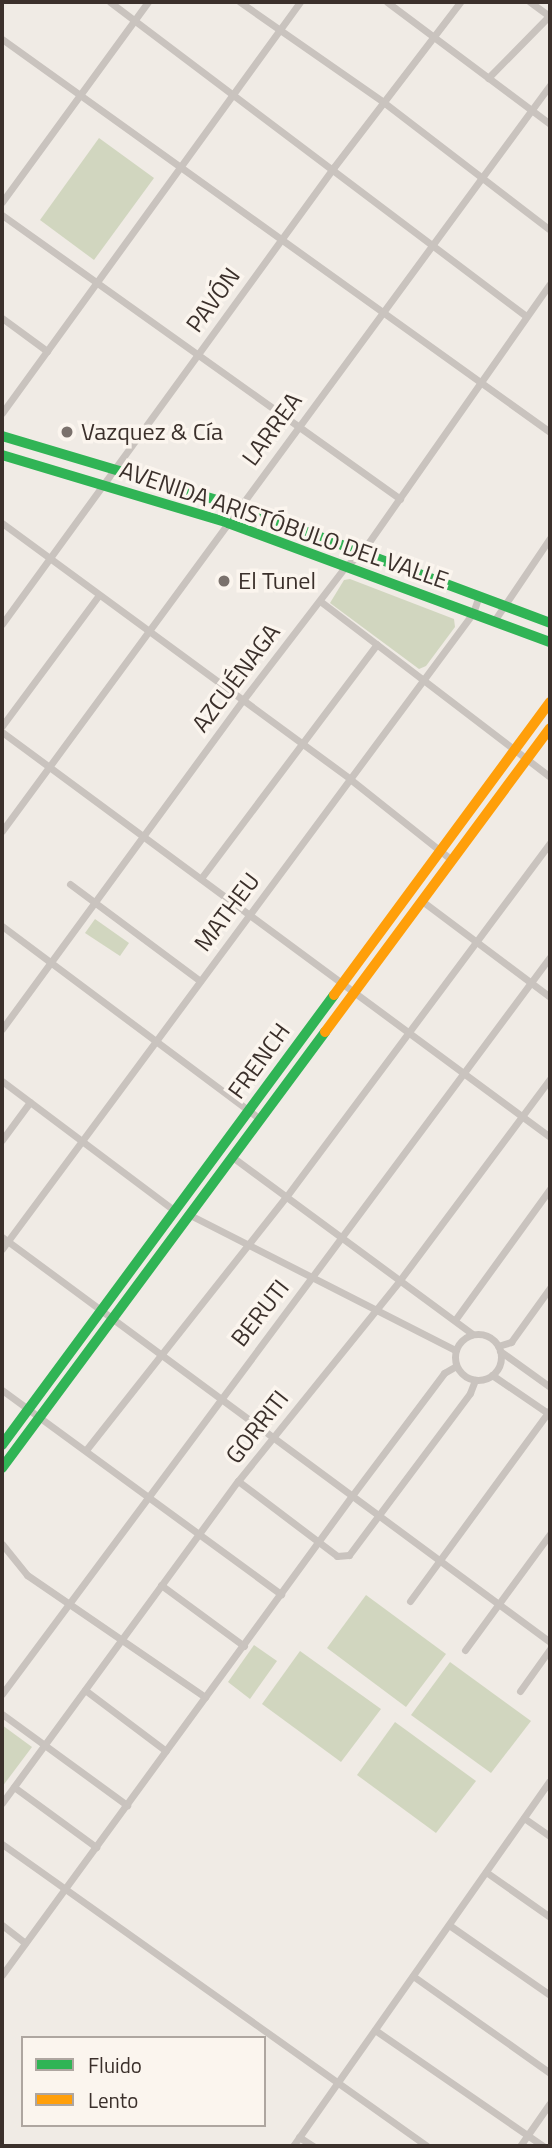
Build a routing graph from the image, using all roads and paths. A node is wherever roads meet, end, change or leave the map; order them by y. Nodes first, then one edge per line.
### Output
1 (110, 2) edge
2 (148, 2) edge
3 (240, 2) edge
4 (300, 2) edge
5 (387, 2) edge
6 (460, 2) edge
7 (530, 2) edge
8 (549, 16) edge
9 (135, 20) junction
10 (281, 28) junction
11 (433, 35) junction
12 (2, 39) edge
13 (488, 78) junction
14 (550, 85) edge
15 (233, 93) junction
16 (79, 96) junction
17 (382, 101) junction
18 (533, 110) junction
19 (550, 124) edge
20 (180, 167) junction
21 (334, 167) junction
22 (482, 176) junction
23 (2, 202) edge
24 (2, 215) edge
25 (550, 230) edge
26 (279, 242) junction
27 (431, 243) junction
28 (98, 282) junction
29 (550, 284) edge
30 (380, 312) junction
31 (526, 316) junction
32 (2, 318) edge
33 (47, 351) junction
34 (198, 353) junction
35 (481, 381) junction
36 (2, 414) edge
37 (299, 425) junction
38 (550, 432) edge
39 (2, 436) edge
40 (2, 455) edge
41 (114, 469) junction
42 (103, 485) junction
43 (400, 499) junction
44 (240, 506) junction
45 (2, 523) edge
46 (228, 523) junction
47 (550, 538) edge
48 (362, 552) junction
49 (50, 558) junction
50 (346, 566) junction
51 (99, 595) junction
52 (479, 596) junction
53 (320, 601) junction
54 (502, 605) junction
55 (473, 613) junction
56 (494, 621) junction
57 (550, 623) edge
58 (2, 624) edge
59 (149, 631) junction
60 (550, 642) edge
61 (377, 644) junction
62 (424, 680) junction
63 (243, 700) junction
64 (550, 702) edge
65 (2, 726) edge
66 (550, 728) edge
67 (2, 732) edge
68 (303, 743) junction
69 (515, 750) junction
70 (527, 758) junction
71 (50, 766) junction
72 (550, 777) edge
73 (350, 779) junction
74 (2, 831) edge
75 (144, 834) junction
76 (550, 843) edge
77 (441, 851) junction
78 (453, 860) junction
79 (202, 877) junction
80 (70, 884) dead end
81 (422, 901) junction
82 (94, 902) junction
83 (250, 914) junction
84 (2, 927) edge
85 (476, 943) junction
86 (550, 957) edge
87 (51, 962) junction
88 (200, 981) junction
89 (344, 982) junction
90 (531, 983) junction
91 (355, 989) junction
92 (550, 997) edge
93 (2, 1029) edge
94 (410, 1031) junction
95 (156, 1041) junction
96 (466, 1073) junction
97 (550, 1079) edge
98 (2, 1081) edge
99 (30, 1102) junction
100 (249, 1111) junction
101 (523, 1116) junction
102 (259, 1118) junction
103 (550, 1137) edge
104 (2, 1140) edge
105 (82, 1142) junction
106 (231, 1156) junction
107 (550, 1189) edge
108 (286, 1197) junction
109 (175, 1211) junction
110 (188, 1214) junction
111 (342, 1238) junction
112 (5, 1239) edge
113 (246, 1244) junction
114 (2, 1249) edge
115 (313, 1277) junction
116 (400, 1280) junction
117 (550, 1288) edge
118 (376, 1309) junction
119 (102, 1310) junction
120 (113, 1317) junction
121 (455, 1320) junction
122 (472, 1334) junction
123 (499, 1349) junction
124 (455, 1350) junction
125 (160, 1353) junction
126 (456, 1366) junction
127 (492, 1375) junction
128 (475, 1380) junction
129 (550, 1387) edge
130 (2, 1390) edge
131 (219, 1398) junction
132 (28, 1410) junction
133 (549, 1413) edge
134 (39, 1417) junction
135 (272, 1437) junction
136 (2, 1445) edge
137 (86, 1450) junction
138 (2, 1468) edge
139 (239, 1481) junction
140 (147, 1495) junction
141 (351, 1497) junction
142 (378, 1516) junction
143 (550, 1534) edge
144 (200, 1535) junction
145 (319, 1541) junction
146 (2, 1544) edge
147 (439, 1561) junction
148 (161, 1586) junction
149 (281, 1594) junction
150 (70, 1601) junction
151 (410, 1601) dead end
152 (498, 1604) junction
153 (123, 1638) junction
154 (550, 1642) edge
155 (244, 1646) junction
156 (550, 1649) edge
157 (465, 1650) dead end
158 (85, 1690) junction
159 (520, 1691) dead end
160 (2, 1694) edge
161 (205, 1698) junction
162 (2, 1714) edge
163 (45, 1745) junction
164 (166, 1751) junction
165 (550, 1781) edge
166 (13, 1787) junction
167 (2, 1803) edge
168 (127, 1805) junction
169 (524, 1818) junction
170 (550, 1836) edge
171 (2, 1844) edge
172 (96, 1847) junction
173 (486, 1872) junction
174 (64, 1890) junction
175 (550, 1917) edge
176 (2, 1925) edge
177 (449, 1925) junction
178 (25, 1943) junction
179 (2, 1975) edge
180 (413, 1976) junction
181 (550, 1995) edge
182 (375, 2030) junction
183 (550, 2073) edge
184 (337, 2083) junction
185 (550, 2103) edge
186 (527, 2136) junction
187 (299, 2137) junction
188 (293, 2146) edge
189 (313, 2146) edge
190 (427, 2146) edge
191 (520, 2146) edge
192 (543, 2146) edge

1 - 9 street
2 - 9 street
3 - 10 street
4 - 10 street
5 - 11 street
6 - 11 street, PAVÓN
7 - 8 street
8 - 13 street
9 - 15 street
9 - 16 street
10 - 15 street
10 - 17 street
11 - 13 street
11 - 17 street, PAVÓN
12 - 16 street
13 - 18 street
14 - 18 street, LARREA
15 - 20 street
15 - 21 street
16 - 20 street
16 - 23 street
17 - 21 street, PAVÓN
17 - 22 street
18 - 19 street
18 - 22 street, LARREA
20 - 26 street
20 - 28 street
21 - 26 street, PAVÓN
21 - 27 street
22 - 25 street
22 - 27 street, LARREA
24 - 28 street
26 - 30 street
26 - 34 street, PAVÓN
27 - 30 street, LARREA
27 - 31 street
28 - 33 street
28 - 34 street
29 - 31 street, AZCUÉNAGA
30 - 35 street
30 - 37 street, LARREA
31 - 35 street, AZCUÉNAGA
32 - 33 street
33 - 36 street
34 - 37 street
34 - 41 street, PAVÓN
35 - 38 street
35 - 43 street, AZCUÉNAGA
37 - 43 street
37 - 44 street, LARREA
39 - 41 main road, AVENIDA ARISTÓBULO DEL VALLE
40 - 42 main road, AVENIDA ARISTÓBULO DEL VALLE
41 - 42 street, PAVÓN
41 - 44 main road, AVENIDA ARISTÓBULO DEL VALLE
42 - 46 main road, AVENIDA ARISTÓBULO DEL VALLE
42 - 49 street, PAVÓN
43 - 48 street, AZCUÉNAGA
44 - 46 street, LARREA
44 - 48 main road, AVENIDA ARISTÓBULO DEL VALLE
45 - 49 street
46 - 50 main road, AVENIDA ARISTÓBULO DEL VALLE
46 - 59 street, LARREA
47 - 54 street
48 - 50 street, AZCUÉNAGA
48 - 52 main road, AVENIDA ARISTÓBULO DEL VALLE
49 - 51 street
49 - 58 street, PAVÓN
50 - 53 street, AZCUÉNAGA
50 - 55 main road, AVENIDA ARISTÓBULO DEL VALLE
51 - 59 street
51 - 65 street
52 - 54 main road, AVENIDA ARISTÓBULO DEL VALLE
52 - 55 street, MATHEU
53 - 61 street
53 - 63 street, AZCUÉNAGA
54 - 56 street
54 - 57 main road, AVENIDA ARISTÓBULO DEL VALLE
55 - 56 main road, AVENIDA ARISTÓBULO DEL VALLE
55 - 62 street, MATHEU
56 - 60 main road, AVENIDA ARISTÓBULO DEL VALLE
59 - 63 street
59 - 71 street, LARREA
61 - 62 street
61 - 68 street
62 - 69 street
62 - 73 street, MATHEU
63 - 68 street
63 - 75 street, AZCUÉNAGA
64 - 69 main road, FRENCH
66 - 70 main road, FRENCH
67 - 71 street
68 - 73 street
68 - 79 street
69 - 70 street
69 - 77 main road, FRENCH
70 - 72 street
70 - 78 main road, FRENCH
71 - 74 street, LARREA
71 - 75 street
73 - 77 street
73 - 83 street, MATHEU
75 - 79 street
75 - 82 street, AZCUÉNAGA
76 - 85 street
77 - 78 street
77 - 89 main road, FRENCH
78 - 81 main road, FRENCH
79 - 83 street
80 - 82 street
81 - 85 street
81 - 91 main road, FRENCH
82 - 87 street, AZCUÉNAGA
82 - 88 street
83 - 88 street, MATHEU
83 - 89 street
84 - 87 street
85 - 90 street
85 - 94 street
86 - 90 street, BERUTI
87 - 93 street, AZCUÉNAGA
87 - 95 street
88 - 95 street, MATHEU
89 - 91 street
89 - 100 main road, FRENCH
90 - 92 street
90 - 96 street, BERUTI
91 - 94 street
91 - 102 main road, FRENCH
94 - 96 street
94 - 108 street
95 - 100 street
95 - 105 street, MATHEU
96 - 101 street
96 - 111 street, BERUTI
97 - 101 street, GORRITI
98 - 99 street
99 - 104 street
99 - 105 street
100 - 102 street
100 - 109 main road, FRENCH
101 - 103 street
101 - 116 street, GORRITI
102 - 106 main road, FRENCH
105 - 109 street
105 - 112 street, MATHEU
106 - 108 street
106 - 110 main road, FRENCH
107 - 121 street
108 - 111 street
108 - 113 street
109 - 119 main road, FRENCH
110 - 113 street
110 - 120 main road, FRENCH
111 - 115 street, BERUTI
111 - 116 street
112 - 114 street, MATHEU
112 - 119 street
113 - 115 street
113 - 125 street
115 - 118 street
115 - 131 street, BERUTI
116 - 118 street, GORRITI
116 - 121 street
117 - 123 street
118 - 124 street
118 - 135 street, GORRITI
119 - 120 street
119 - 132 main road, FRENCH
120 - 125 street
120 - 134 main road, FRENCH
121 - 122 street
122 - 123 street
122 - 124 street
123 - 127 street
123 - 129 street
124 - 126 street
125 - 131 street
125 - 137 street
126 - 128 street
126 - 141 street
127 - 128 street
127 - 133 street
128 - 142 street
130 - 132 street
131 - 135 street
131 - 140 street, BERUTI
132 - 134 street
132 - 136 main road, FRENCH
133 - 147 street
134 - 137 street
134 - 138 main road, FRENCH
135 - 139 street, GORRITI
135 - 141 street
137 - 140 street
139 - 144 street, GORRITI
139 - 145 street
140 - 144 street
140 - 150 street, BERUTI
141 - 142 street
141 - 145 street
142 - 145 street
142 - 147 street
143 - 152 street
144 - 148 street, GORRITI
144 - 149 street
145 - 149 street
146 - 150 street
147 - 151 street
147 - 152 street
148 - 153 street, GORRITI
148 - 155 street
149 - 155 street
150 - 153 street
150 - 160 street, BERUTI
152 - 154 street
152 - 157 street
153 - 158 street, GORRITI
153 - 161 street
155 - 161 street
156 - 159 street
158 - 163 street, GORRITI
158 - 164 street
161 - 164 street
162 - 163 street
163 - 166 street, GORRITI
163 - 168 street
164 - 168 street
165 - 169 street
166 - 167 street, GORRITI
166 - 172 street
168 - 172 street
169 - 170 street
169 - 173 street
171 - 174 street
172 - 174 street
173 - 175 street
173 - 177 street
174 - 178 street
174 - 184 street
176 - 178 street
177 - 180 street
177 - 181 street
178 - 179 street
180 - 182 street
180 - 183 street
182 - 184 street
182 - 186 street
184 - 187 street
184 - 190 street
185 - 186 street
186 - 191 street
186 - 192 street
187 - 188 street
187 - 189 street

